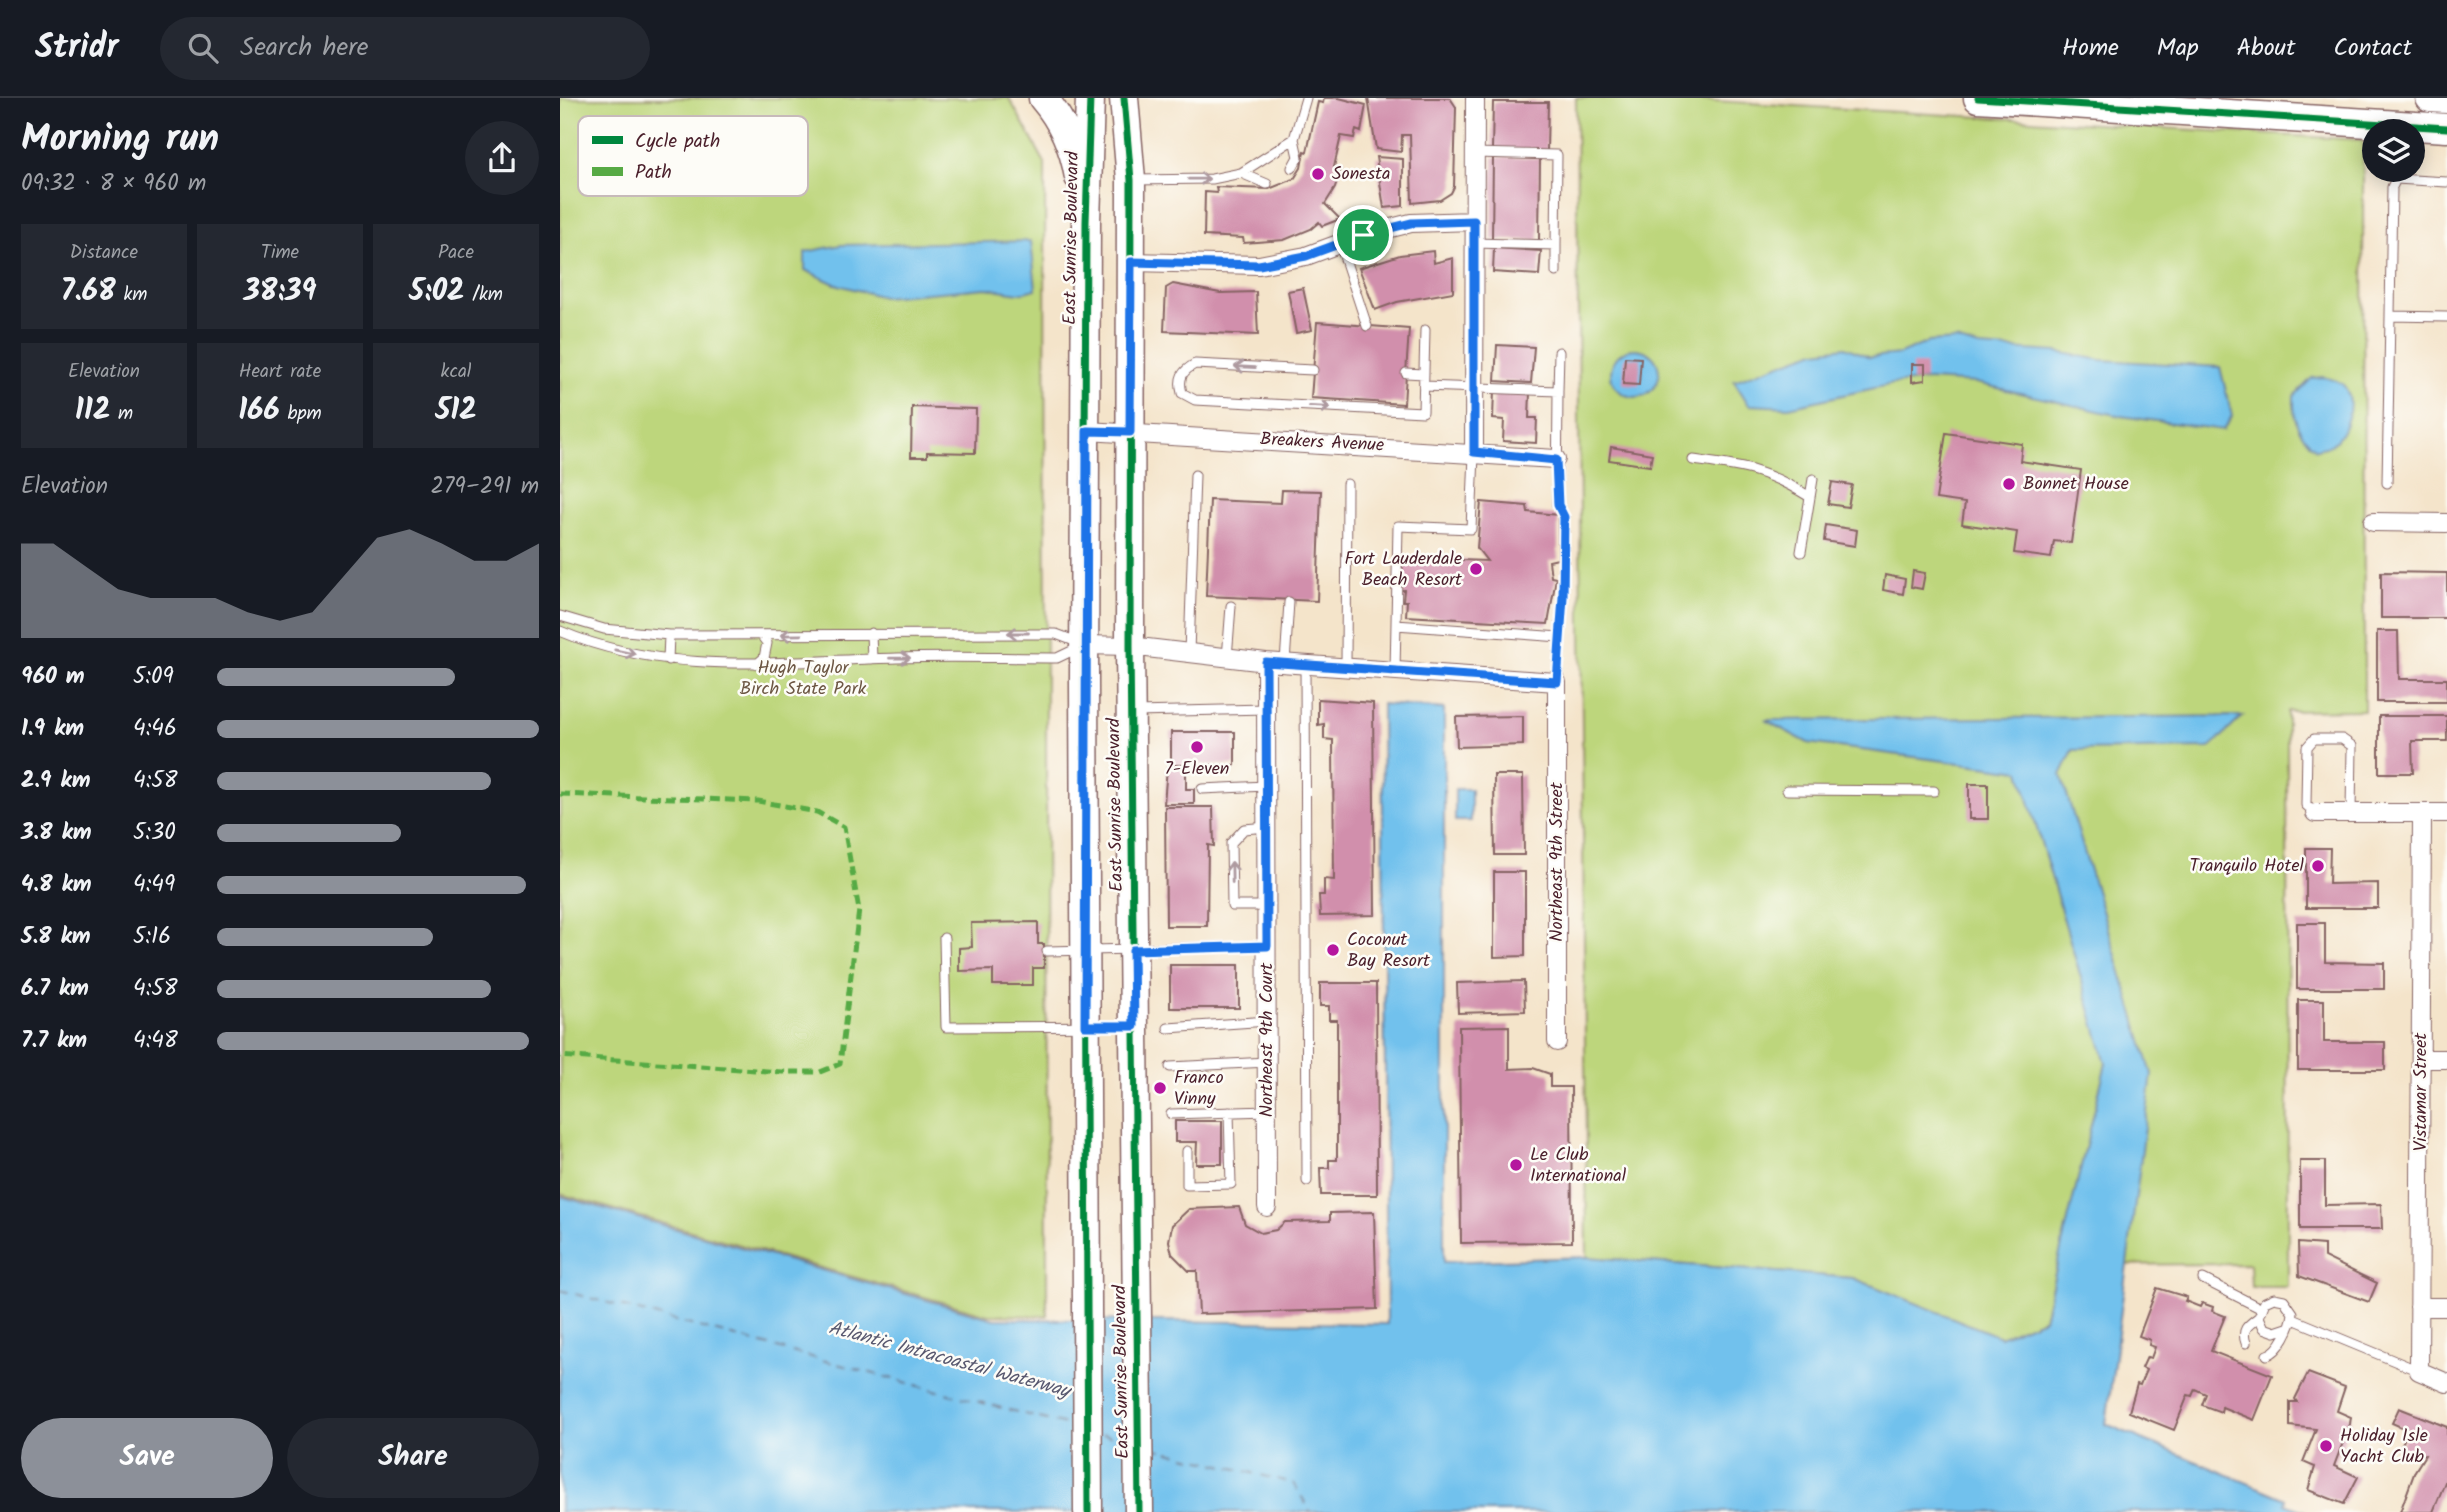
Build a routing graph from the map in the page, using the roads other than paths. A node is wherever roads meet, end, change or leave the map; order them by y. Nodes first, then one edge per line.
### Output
1 (1043, 98) edge
2 (1090, 98) edge
3 (1124, 98) edge
4 (1143, 98) edge
5 (1306, 98) edge
6 (1475, 98) edge
7 (1978, 98) edge
8 (2430, 98) edge
9 (2447, 99) edge
10 (2447, 128) edge
11 (1294, 139) junction
12 (1474, 153) junction
13 (1292, 168) dead end
14 (1131, 171) junction
15 (1241, 173) junction
16 (2447, 183) edge
17 (1267, 184) dead end
18 (1474, 221) junction
19 (1086, 222) junction
20 (1474, 243) junction
21 (1340, 244) junction
22 (1556, 245) junction
23 (1131, 262) junction
24 (1556, 272) dead end
25 (2390, 316) junction
26 (2447, 317) edge
27 (1367, 326) dead end
28 (1425, 330) dead end
29 (1559, 352) dead end
30 (1314, 370) dead end
31 (1406, 373) dead end
32 (1424, 374) junction
33 (1424, 386) junction
34 (1474, 386) junction
35 (1558, 391) junction
36 (1087, 431) junction
37 (1130, 432) junction
38 (1474, 452) junction
39 (1556, 460) junction
40 (1693, 460) dead end
41 (1195, 475) dead end
42 (1813, 479) dead end
43 (2387, 483) dead end
44 (1347, 484) dead end
45 (1810, 498) junction
46 (2373, 522) dead end
47 (2447, 523) edge
48 (1801, 552) dead end
49 (1289, 602) dead end
50 (1231, 606) dead end
51 (560, 616) edge
52 (1396, 625) junction
53 (560, 631) edge
54 (871, 634) junction
55 (669, 635) junction
56 (761, 635) junction
57 (1560, 637) junction
58 (1084, 645) junction
59 (1130, 646) junction
60 (1189, 653) junction
61 (1227, 657) junction
62 (872, 659) junction
63 (667, 660) junction
64 (1266, 662) junction
65 (1285, 663) junction
66 (757, 664) junction
67 (1306, 665) junction
68 (1346, 667) junction
69 (1395, 671) junction
70 (1557, 682) junction
71 (1266, 709) junction
72 (1130, 712) junction
73 (1266, 786) junction
74 (1202, 789) dead end
75 (1787, 790) dead end
76 (1934, 791) dead end
77 (2315, 813) joint
78 (2351, 813) junction
79 (2422, 813) junction
80 (2447, 813) edge
81 (1266, 827) junction
82 (1267, 906) junction
83 (944, 938) dead end
84 (1267, 946) junction
85 (1133, 950) junction
86 (1047, 951) dead end
87 (1085, 951) junction
88 (1268, 1021) junction
89 (1085, 1026) junction
90 (1134, 1026) junction
91 (1168, 1028) dead end
92 (1557, 1042) dead end
93 (2421, 1059) junction
94 (2447, 1059) edge
95 (1268, 1062) junction
96 (1170, 1067) dead end
97 (1268, 1111) junction
98 (1229, 1112) junction
99 (1171, 1114) dead end
100 (1187, 1151) dead end
101 (1307, 1181) dead end
102 (1268, 1207) dead end
103 (2203, 1279) dead end
104 (2419, 1307) junction
105 (2447, 1307) edge
106 (2260, 1312) junction
107 (2293, 1319) junction
108 (2287, 1328) junction
109 (2246, 1343) dead end
110 (2267, 1354) dead end
111 (2418, 1371) junction
112 (2447, 1383) edge
113 (1088, 1512) edge
114 (1139, 1512) edge

1 - 19 main road
2 - 19 main road, East Sunrise Boulevard
3 - 14 main road, East Sunrise Boulevard
4 - 14 main road
5 - 11 lane
6 - 12 street
7 - 10 main road
8 - 9 main road
11 - 13 lane
11 - 15 lane
12 - 18 street
12 - 22 lane
14 -> 15 lane
14 - 23 main road, East Sunrise Boulevard
15 - 17 lane
16 - 25 lane
18 - 20 street
18 - 21 street
19 - 36 main road, East Sunrise Boulevard
20 - 22 lane
20 - 34 street
21 - 23 street
21 - 27 lane
22 - 24 lane
23 - 37 main road, East Sunrise Boulevard
25 - 26 lane
25 - 43 lane
28 - 32 lane
29 - 35 lane
30 -> 33 lane
31 - 32 lane
32 - 33 lane
33 - 34 lane
34 - 35 lane
34 - 38 street
35 - 39 lane
36 - 37 street, Breakers Avenue
36 - 58 main road, East Sunrise Boulevard
37 - 38 street, Breakers Avenue
37 - 59 main road, East Sunrise Boulevard
38 - 39 street, Breakers Avenue
38 - 52 lane
39 - 57 lane
40 - 45 lane
41 - 60 lane
42 - 45 lane
44 - 68 lane
45 - 48 lane
46 - 47 street
49 - 65 lane
50 - 61 lane
51 - 55 lane
52 - 57 lane
52 - 69 lane
53 -> 63 lane
54 -> 56 lane
58 -> 54 lane
54 - 62 lane
55 - 56 lane
55 - 63 lane
56 - 66 lane
57 - 70 lane
58 - 59 street
62 -> 58 lane
58 - 87 main road, East Sunrise Boulevard
59 - 60 street
59 - 72 main road, East Sunrise Boulevard
60 - 61 street
61 - 64 street
62 - 66 lane
63 - 66 lane
64 - 65 street
64 - 71 street, Northeast 9th Court
65 - 67 street
67 - 68 street
67 - 101 lane
68 - 69 street
69 - 70 street
70 - 92 street, Northeast 9th Street
71 - 72 lane
71 - 73 street, Northeast 9th Court
72 - 85 main road, East Sunrise Boulevard
73 - 74 lane
73 - 81 street, Northeast 9th Court
75 - 76 lane
77 - 78 street
77 - 78 lane
78 - 79 street
79 - 80 street
79 - 93 street, Vistamar Street
81 - 82 street, Northeast 9th Court
82 -> 81 lane
82 - 84 street, Northeast 9th Court
83 - 89 lane
84 - 85 lane
84 - 88 street, Northeast 9th Court
85 - 87 lane
85 - 90 main road, East Sunrise Boulevard
86 - 87 lane
87 - 89 main road, East Sunrise Boulevard
88 - 91 lane
88 - 95 street, Northeast 9th Court
89 - 90 lane
89 - 113 main road, East Sunrise Boulevard
90 - 114 main road, East Sunrise Boulevard
93 - 94 street
93 - 104 street, Vistamar Street
95 - 96 lane
95 - 97 street, Northeast 9th Court
97 - 98 lane
97 - 102 street, Northeast 9th Court
98 - 99 lane
98 - 100 lane
103 - 106 lane
104 - 105 street
104 - 111 street, Vistamar Street
106 - 107 lane
106 - 108 lane
106 - 109 lane
107 - 108 lane
107 - 111 lane
108 - 110 lane
111 - 112 street

